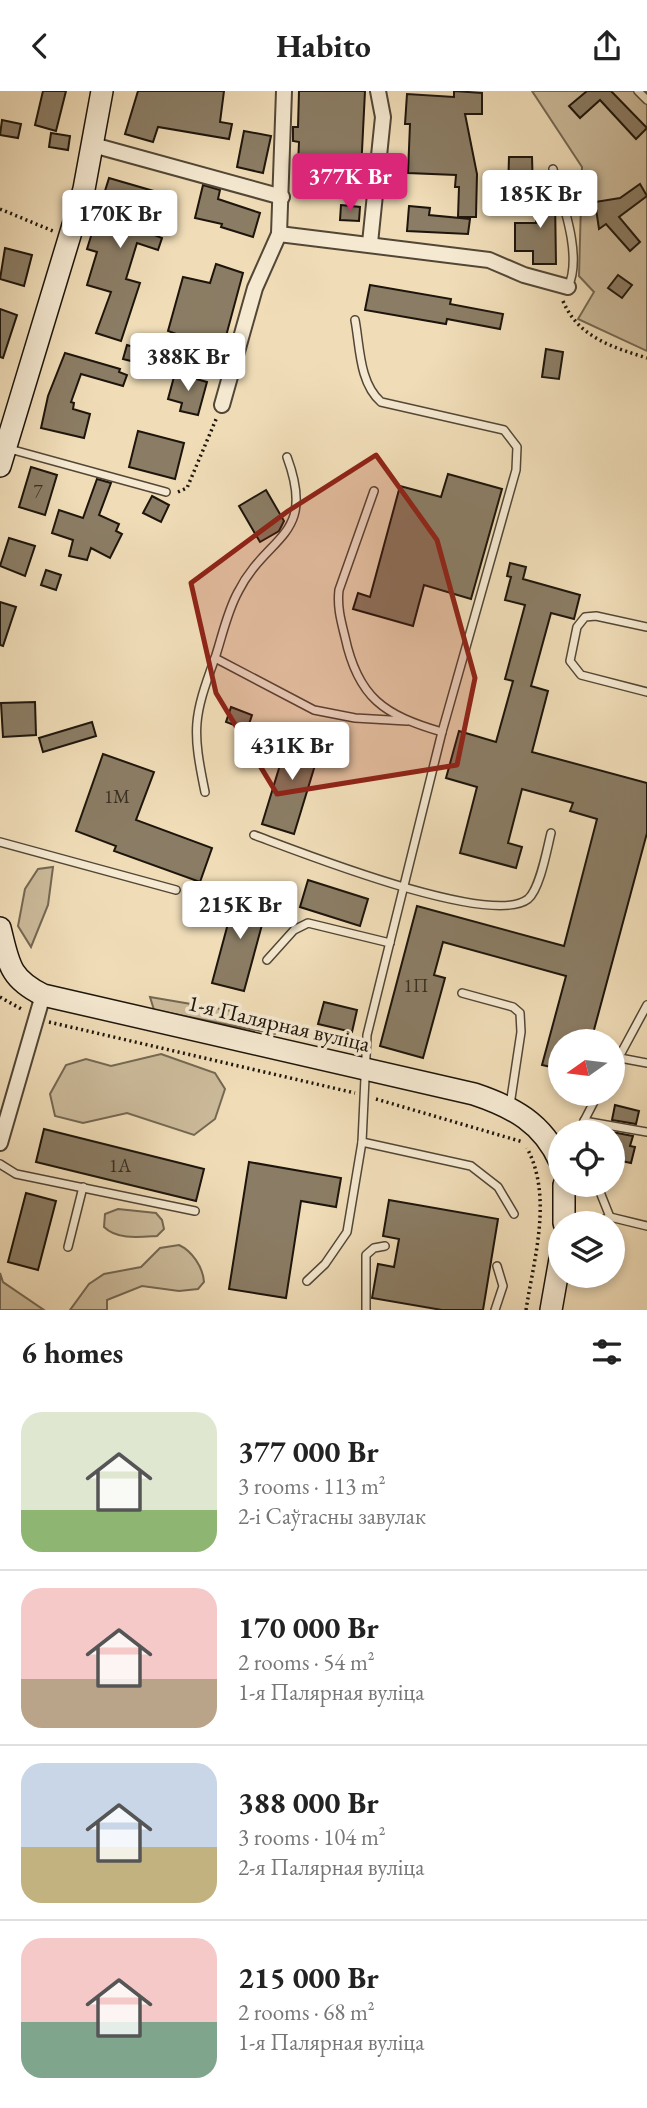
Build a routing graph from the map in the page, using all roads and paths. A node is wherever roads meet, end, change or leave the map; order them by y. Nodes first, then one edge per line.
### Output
1 (102, 91) edge
2 (284, 91) edge
3 (378, 91) edge
4 (638, 91) edge
5 (647, 100) edge
6 (93, 145) junction
7 (553, 169) dead end
8 (282, 197) junction
9 (0, 209) edge
10 (279, 234) junction
11 (68, 242) junction
12 (370, 243) junction
13 (563, 286) junction
14 (355, 320) dead end
15 (647, 358) edge
16 (222, 405) joint
17 (3, 457) edge
18 (287, 457) dead end
19 (166, 492) joint
20 (374, 492) dead end
21 (647, 627) edge
22 (215, 659) junction
23 (647, 692) edge
24 (407, 721) junction
25 (442, 732) junction
26 (205, 792) dead end
27 (551, 833) dead end
28 (254, 835) dead end
29 (0, 842) edge
30 (404, 889) junction
31 (176, 890) dead end
32 (0, 928) edge
33 (390, 943) junction
34 (267, 960) dead end
35 (10, 980) edge
36 (462, 993) dead end
37 (43, 995) junction
38 (647, 1005) edge
39 (55, 1024) dead end
40 (625, 1048) edge
41 (625, 1059) edge
42 (647, 1063) edge
43 (363, 1070) junction
44 (365, 1096) junction
45 (509, 1105) junction
46 (625, 1128) edge
47 (647, 1132) edge
48 (548, 1138) edge
49 (362, 1142) junction
50 (0, 1143) edge
51 (0, 1164) edge
52 (83, 1187) junction
53 (195, 1211) dead end
54 (514, 1214) dead end
55 (625, 1221) edge
56 (647, 1226) edge
57 (385, 1246) dead end
58 (68, 1247) dead end
59 (497, 1266) dead end
60 (307, 1280) dead end
61 (555, 1288) edge
62 (366, 1310) edge
63 (495, 1310) edge
64 (526, 1310) edge
65 (551, 1310) edge

1 - 6 street
2 - 8 street
3 - 12 street
4 - 5 lane
6 - 8 street
6 - 11 street
7 - 13 lane
8 - 10 street
9 - 11 path
10 - 12 street
10 - 16 street
11 - 17 street
12 - 13 street
13 - 15 path
14 - 25 lane
16 - 19 path
17 - 19 lane
18 - 22 lane
20 - 24 lane
21 - 23 lane
22 - 24 lane
22 - 26 lane
24 - 25 lane
25 - 30 lane
27 - 30 lane
28 - 30 lane
29 - 31 lane
30 - 33 lane
32 - 35 street, 1-я Палярная вуліца
33 - 34 lane
33 - 43 lane
35 - 37 street, 1-я Палярная вуліца
36 - 45 lane
37 - 43 street, 1-я Палярная вуліца
37 - 50 street
38 - 40 lane
39 - 44 path
41 - 42 lane
43 - 44 lane
43 - 45 street, 1-я Палярная вуліца
44 - 49 lane
44 - 64 path
45 - 48 street, 1-я Палярная вуліца
46 - 47 lane
49 - 54 lane
49 - 60 lane
51 - 52 lane
52 - 53 lane
52 - 58 lane
55 - 56 lane
57 - 62 lane
59 - 63 lane
61 - 65 street

